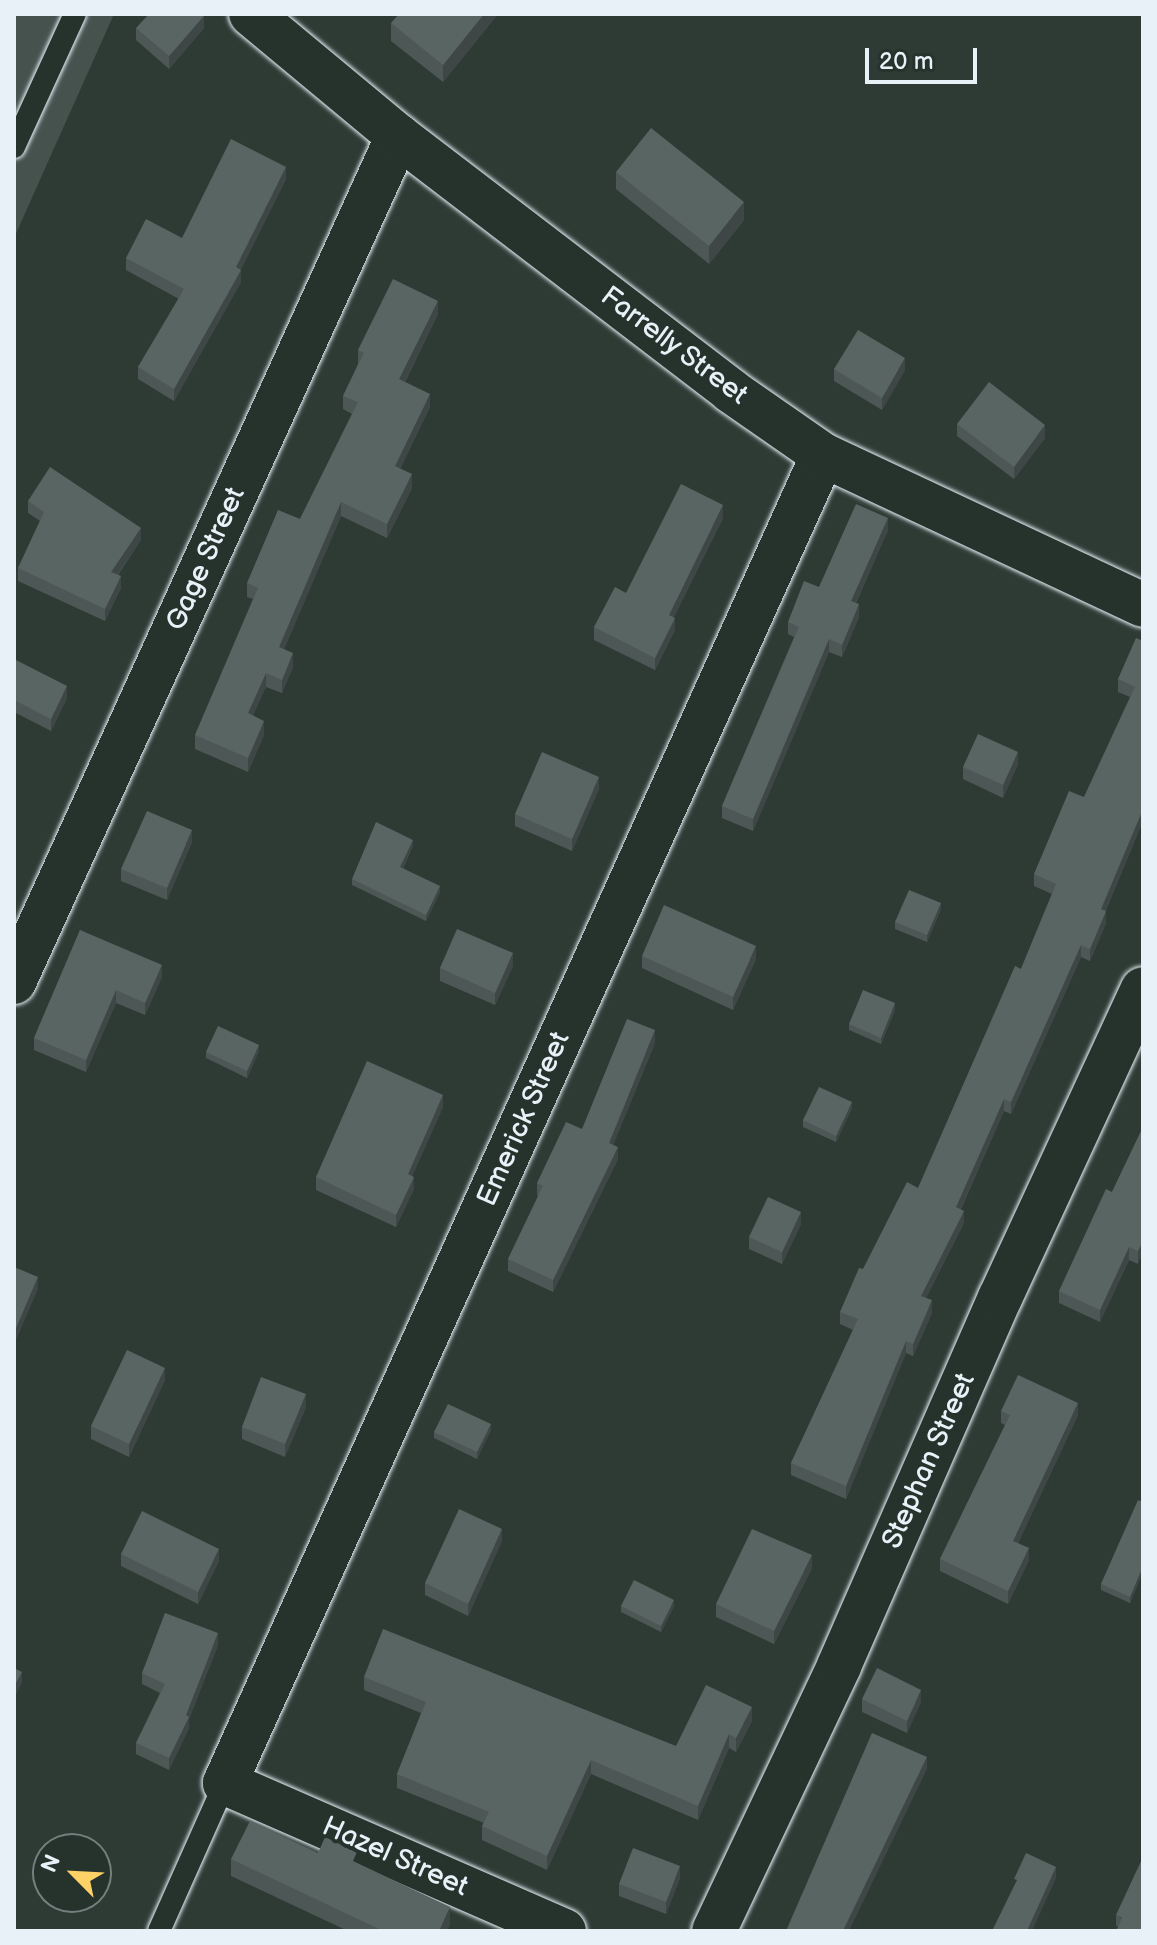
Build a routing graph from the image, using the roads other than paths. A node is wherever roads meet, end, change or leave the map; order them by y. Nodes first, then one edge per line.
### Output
1 (75, 14) edge
2 (251, 14) edge
3 (398, 136) junction
4 (14, 147) edge
5 (823, 455) junction
6 (1143, 605) edge
7 (14, 982) edge
8 (1143, 989) edge
9 (225, 1783) junction
10 (159, 1931) edge
11 (564, 1931) edge
12 (714, 1931) edge

1 - 4 lane
2 - 3 street, Farrelly Street
3 - 5 street, Farrelly Street
3 - 7 street, Gage Street
5 - 6 street, Farrelly Street
5 - 9 street, Emerick Street
8 - 12 street, Stephan Street
9 - 10 lane
9 - 11 street, Hazel Street

